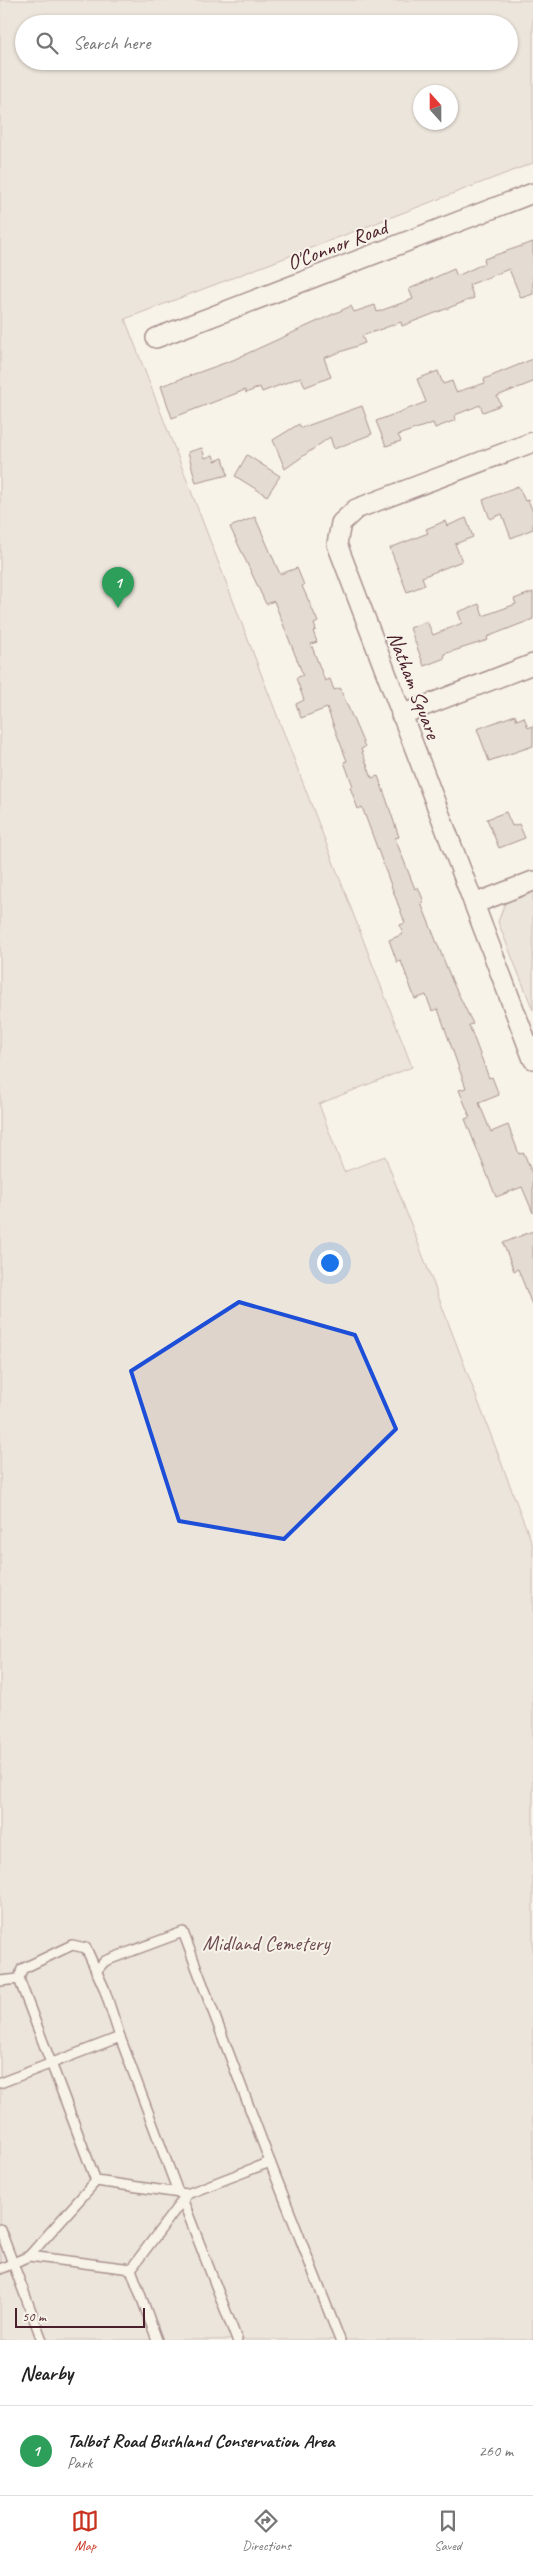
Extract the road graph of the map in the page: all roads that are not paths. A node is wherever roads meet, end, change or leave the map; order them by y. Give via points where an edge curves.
1 (533, 193) edge
2 (156, 338) dead end
3 (533, 442) edge
4 (533, 664) edge
5 (401, 715) junction
6 (533, 881) edge
7 (474, 904) junction
8 (533, 1059) edge
9 (96, 1971) junction
10 (19, 1980) junction
11 (0, 1981) edge
12 (120, 2037) junction
13 (52, 2063) junction
14 (0, 2083) edge
15 (270, 2162) junction
16 (96, 2181) junction
17 (183, 2196) junction
18 (0, 2229) edge
19 (29, 2256) junction
20 (13, 2264) junction
21 (0, 2268) edge
22 (131, 2269) junction
23 (42, 2340) edge
24 (158, 2340) edge
25 (237, 2340) edge
26 (340, 2340) edge

1 - 2 street, O'Connor Road
3 - 5 street, Natham Square via 356,509 341,523 336,544
4 - 5 street
5 - 7 street, Natham Square
6 - 7 street
7 - 8 street, Natham Square
9 - 10 lane via 86,1948 72,1945 22,1969
9 - 12 lane
9 - 15 lane via 105,1961 183,1932
10 - 11 lane
10 - 13 lane
12 - 13 lane
12 - 17 lane
13 - 14 lane
13 - 16 lane
15 - 17 lane
15 - 26 lane
16 - 17 lane
16 - 19 lane
17 - 22 lane
17 - 25 lane
18 - 20 lane
19 - 20 lane
19 - 22 lane
20 - 21 lane
20 - 23 lane
22 - 24 lane

